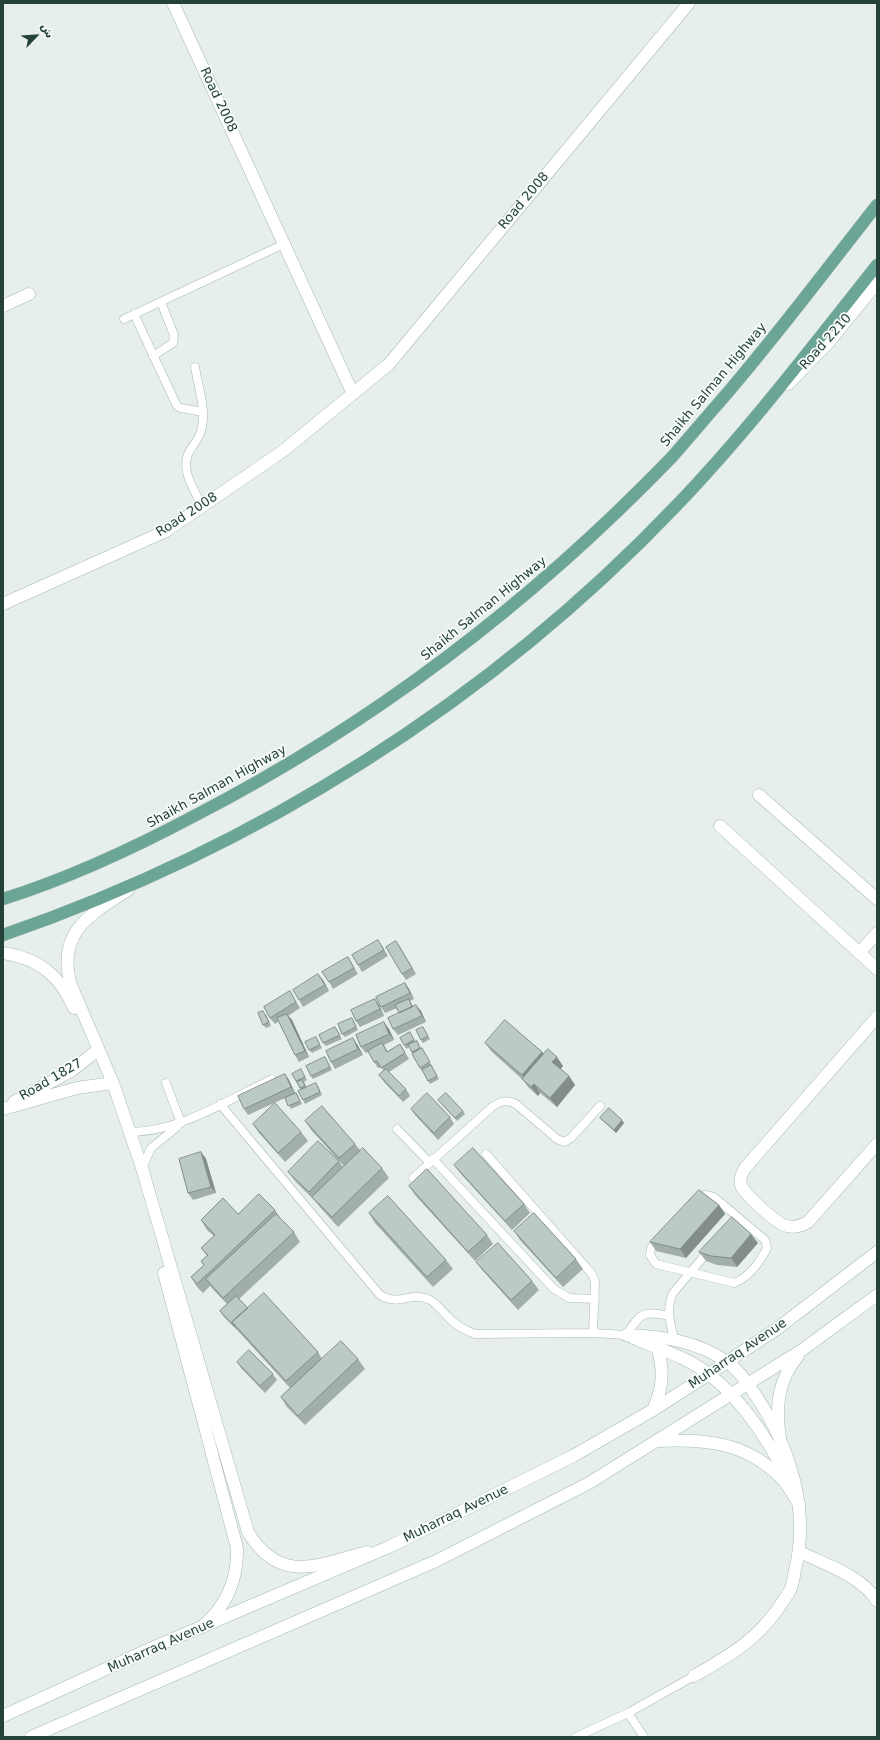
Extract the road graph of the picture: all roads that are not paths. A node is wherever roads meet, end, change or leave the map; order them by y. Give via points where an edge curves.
1 (173, 3) edge
2 (689, 3) edge
3 (877, 205) edge
4 (284, 244) junction
5 (877, 265) edge
6 (877, 283) edge
7 (30, 294) dead end
8 (161, 302) junction
9 (3, 306) edge
10 (134, 314) junction
11 (124, 319) dead end
12 (153, 356) junction
13 (195, 367) dead end
14 (353, 394) junction
15 (772, 398) junction
16 (203, 412) junction
17 (202, 506) junction
18 (3, 604) edge
19 (759, 795) dead end
20 (720, 826) dead end
21 (136, 884) junction
22 (3, 899) edge
23 (877, 899) edge
24 (877, 933) edge
25 (3, 935) edge
26 (3, 953) edge
27 (859, 953) junction
28 (877, 969) edge
29 (877, 1017) edge
30 (96, 1052) junction
31 (272, 1079) edge
32 (110, 1083) junction
33 (166, 1083) dead end
34 (220, 1104) junction
35 (600, 1106) dead end
36 (3, 1109) edge
37 (181, 1123) junction
38 (397, 1129) dead end
39 (130, 1132) junction
40 (877, 1144) edge
41 (486, 1154) dead end
42 (431, 1161) junction
43 (142, 1168) junction
44 (413, 1178) dead end
45 (714, 1245) edge
46 (877, 1252) edge
47 (690, 1272) junction
48 (877, 1295) edge
49 (595, 1299) junction
50 (669, 1316) junction
51 (593, 1333) junction
52 (626, 1336) junction
53 (674, 1339) junction
54 (658, 1349) junction
55 (802, 1350) junction
56 (728, 1362) junction
57 (709, 1374) junction
58 (748, 1384) junction
59 (731, 1394) junction
60 (653, 1410) junction
61 (780, 1438) junction
62 (656, 1441) junction
63 (799, 1504) junction
64 (391, 1546) junction
65 (800, 1552) junction
66 (877, 1601) edge
67 (200, 1628) junction
68 (694, 1676) joint
69 (628, 1713) junction
70 (3, 1716) edge
71 (32, 1737) edge
72 (576, 1737) edge
73 (644, 1737) edge

1 - 4 street, Road 2008
2 - 14 street, Road 2008 via 389,364
3 - 22 main road, Shaikh Salman Highway via 748,369 674,455 597,532 515,604 429,672 340,733 246,790 149,840 40,888
4 - 8 lane
4 - 14 street, Road 2008
5 - 15 main road
6 - 15 street, Road 2210 via 829,342
7 - 9 street
8 - 10 lane
8 - 12 lane via 174,334 174,343
10 - 11 lane
10 - 12 lane
12 - 16 lane via 178,406
13 - 16 lane
14 - 17 street, Road 2008 via 283,451
15 - 21 main road via 704,475 622,560 568,609 453,701 331,782 216,846
16 - 17 lane via 202,428 198,440 188,454 186,467
17 - 18 street, Road 2008 via 166,531
19 - 23 street
20 - 27 street
21 - 25 main road via 62,915
21 - 30 street via 93,912 78,929 66,954 71,986
24 - 27 street
26 - 30 street via 22,956 40,964 56,979 72,1004
27 - 28 street
29 - 40 street via 745,1168 741,1184 746,1194 782,1225 802,1225 808,1222
30 - 32 street
30 - 36 street, Road 1827 via 71,1070
31 - 34 lane
32 - 36 street, Road 1827 via 77,1088
32 - 39 street
32 - 67 street via 137,1170 235,1537 237,1560 232,1584 220,1609
33 - 37 lane
34 - 37 lane
34 - 51 lane via 380,1295 397,1301 418,1297 430,1300 458,1326 475,1334
35 - 42 lane via 571,1138 564,1142 516,1104 503,1101 492,1107
37 - 39 lane via 156,1130
37 - 43 lane via 152,1148
38 - 42 lane
39 - 43 street
41 - 49 lane via 592,1274 595,1282
42 - 44 lane
42 - 49 lane via 554,1289 569,1298
43 - 64 street via 248,1532 266,1555 292,1567 307,1568
45 - 47 lane
46 - 56 street, Muharraq Avenue via 778,1328
47 - 47 lane via 734,1283 743,1279 763,1257 767,1248 765,1240 736,1220 714,1197 700,1196 651,1248 650,1255 656,1264
47 - 50 lane via 673,1293
48 - 55 street
49 - 51 lane
50 - 52 lane via 652,1312 643,1314
50 - 53 lane
51 - 52 lane
52 - 53 street
52 - 54 street
53 - 56 street via 702,1348
54 - 57 street via 685,1359
54 - 60 street via 663,1380
55 - 58 street
55 - 61 street via 790,1365 778,1400
56 - 57 street, Muharraq Avenue
56 - 58 street
57 - 59 street
57 - 60 street, Muharraq Avenue
58 - 59 street
58 - 61 street via 767,1412
59 - 62 street
59 - 63 street via 777,1460
60 - 64 street, Muharraq Avenue via 573,1456
61 - 63 street via 792,1470
62 - 63 street via 714,1442 740,1450 764,1463 774,1472
62 - 71 street via 588,1483 436,1561
63 - 65 street via 802,1528
64 - 67 street, Muharraq Avenue
65 - 66 street via 853,1578 871,1591
65 - 68 street via 791,1588 771,1618 750,1641
67 - 70 street, Muharraq Avenue
68 - 69 lane
69 - 72 lane
69 - 73 lane

